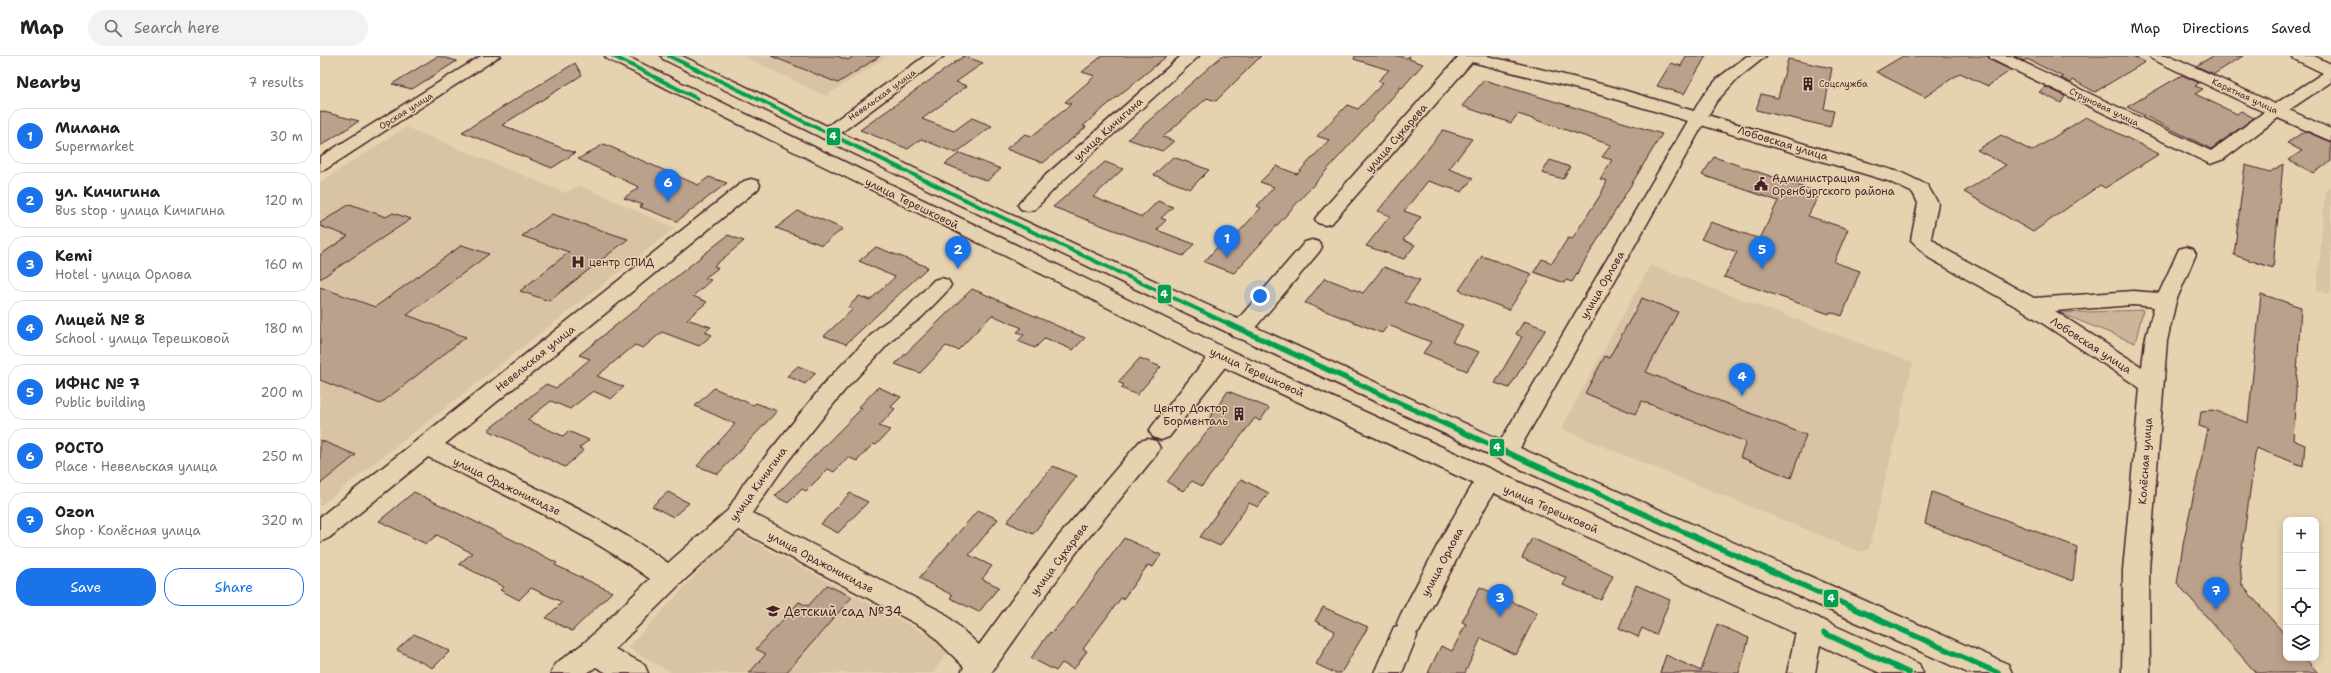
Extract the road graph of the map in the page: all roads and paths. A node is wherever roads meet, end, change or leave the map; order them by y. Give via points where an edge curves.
1 (492, 56) edge
2 (613, 56) edge
3 (669, 56) edge
4 (936, 56) edge
5 (1191, 56) edge
6 (1468, 56) edge
7 (1758, 56) edge
8 (1997, 56) edge
9 (2158, 56) edge
10 (2300, 56) edge
11 (2331, 70) edge
12 (2331, 75) edge
13 (2276, 111) junction
14 (1698, 117) junction
15 (828, 134) junction
16 (2331, 136) edge
17 (320, 165) edge
18 (751, 185) dead end
19 (1028, 205) dead end
20 (1325, 219) dead end
21 (1312, 247) dead end
22 (2186, 254) dead end
23 (941, 285) dead end
24 (2166, 301) junction
25 (2031, 306) junction
26 (1240, 331) junction
27 (1220, 356) junction
28 (2151, 384) junction
29 (426, 445) junction
30 (1506, 452) junction
31 (1488, 481) junction
32 (736, 517) junction
33 (320, 531) edge
34 (669, 578) junction
35 (1810, 627) junction
36 (594, 652) junction
37 (978, 669) edge
38 (565, 673) edge
39 (634, 673) edge
40 (1388, 673) edge
41 (1801, 673) edge
42 (1909, 673) edge
43 (1998, 673) edge
44 (2136, 673) edge

1 - 17 street, Орская улица
2 - 27 street, улица Терешковой via 1065,277
3 - 15 street
4 - 15 street, Невельская улица
5 - 19 street, улица Кичигина via 1053,179
6 - 14 street, Лобовская улица
6 - 20 street, улица Сухарева
7 - 14 street, улица Орлова via 1719,86
8 - 13 street, Струновая улица via 2210,158 2218,155
9 - 13 street, Каретная улица
10 - 11 street
12 - 13 street
13 - 16 street, Каретная улица
14 - 25 street, Лобовская улица via 1896,176 1920,189 1928,203 1926,217 1920,229 1922,240 1936,253
14 - 30 street, улица Орлова
15 - 26 street
18 - 29 street, Невельская улица
21 - 26 street
22 - 24 street, Колёсная улица
23 - 32 street, улица Кичигина via 915,312 877,342 836,384 780,454
24 - 25 street, Лобовская улица via 2133,298
24 - 28 street, Колёсная улица via 2156,341
25 - 28 street, Лобовская улица
26 - 30 street
27 - 31 street, улица Терешковой
27 - 37 street, улица Сухарева via 1067,545
28 - 44 street, Колёсная улица via 2136,570
29 - 33 street, Невельская улица
29 - 34 street, улица Орджоникидзе via 596,530 626,547
30 - 43 street
31 - 35 street, улица Терешковой
31 - 40 street, улица Орлова via 1407,629
32 - 34 street, улица Кичигина
32 - 37 street, улица Орджоникидзе via 935,621
34 - 36 street, улица Кичигина
35 - 41 street
35 - 42 street, улица Терешковой
36 - 38 street, улица Кичигина
36 - 39 street

